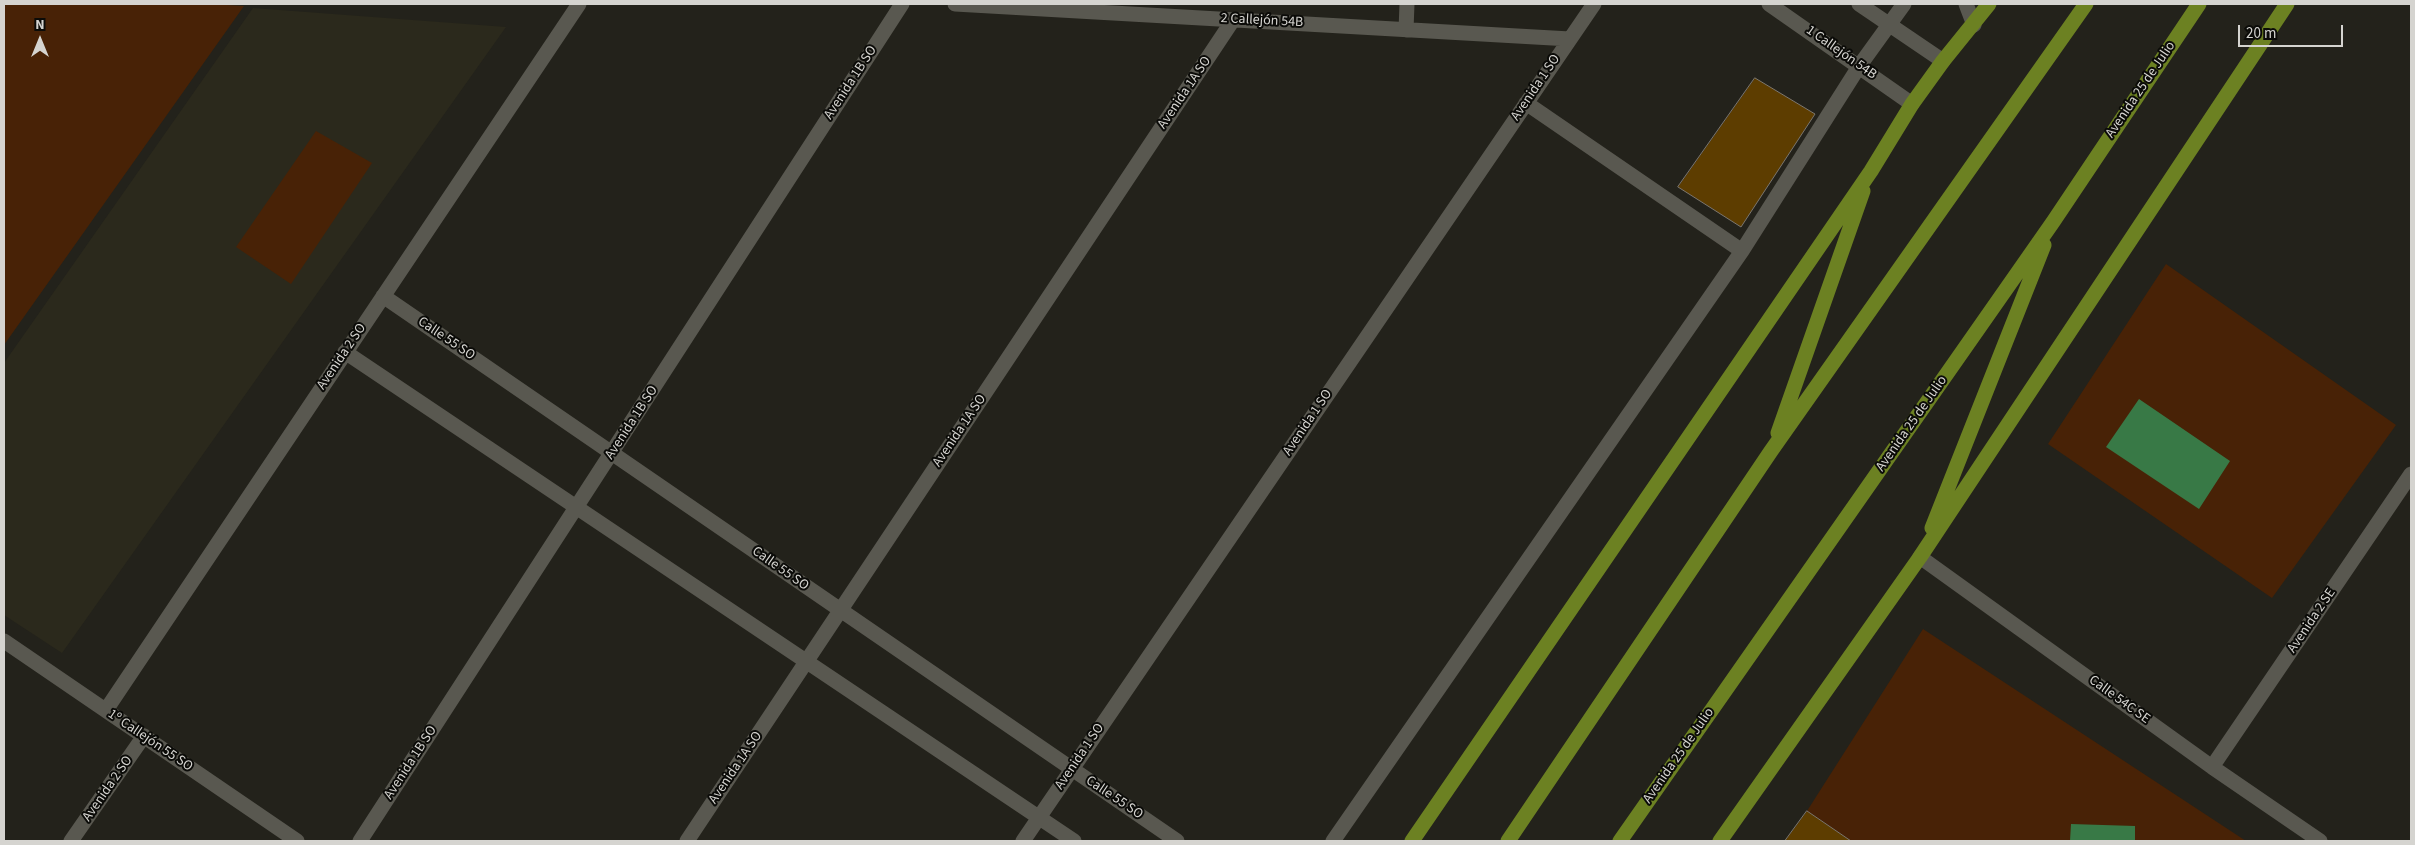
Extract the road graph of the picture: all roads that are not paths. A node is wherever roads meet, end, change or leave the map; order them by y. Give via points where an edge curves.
1 (579, 4) edge
2 (902, 4) edge
3 (955, 4) edge
4 (1407, 4) edge
5 (1594, 4) edge
6 (1769, 4) edge
7 (1859, 4) edge
8 (1904, 4) edge
9 (1966, 4) edge
10 (1989, 4) edge
11 (2086, 4) edge
12 (2199, 4) edge
13 (2287, 4) edge
14 (1151, 10) edge
15 (1234, 20) junction
16 (1888, 24) junction
17 (1974, 25) junction
18 (1406, 30) junction
19 (1570, 39) junction
20 (1943, 61) junction
21 (1860, 66) junction
22 (1526, 103) junction
23 (1912, 104) junction
24 (1871, 170) junction
25 (2053, 222) junction
26 (1742, 251) junction
27 (383, 296) junction
28 (345, 352) junction
29 (1771, 451) junction
30 (612, 453) junction
31 (2411, 474) edge
32 (577, 507) junction
33 (1920, 557) junction
34 (841, 610) junction
35 (4, 641) edge
36 (806, 662) junction
37 (106, 710) junction
38 (144, 736) junction
39 (2212, 767) junction
40 (1072, 769) junction
41 (1039, 818) junction
42 (71, 841) edge
43 (297, 841) edge
44 (360, 841) edge
45 (687, 841) edge
46 (1023, 841) edge
47 (1074, 841) edge
48 (1177, 841) edge
49 (1333, 841) edge
50 (1412, 841) edge
51 (1508, 841) edge
52 (1620, 841) edge
53 (1720, 841) edge
54 (2320, 841) edge

1 - 27 street, Avenida 2 SO
2 - 30 street, Avenida 1B SO
3 - 14 street, 2 Callejón 54B
4 - 18 street
5 - 19 street, Avenida 1 SO
6 - 21 street, 1 Callejón 54B
7 - 16 street
8 - 16 street
9 - 17 street
10 - 17 main road
11 - 29 main road
12 - 25 main road, Avenida 25 de Julio
13 - 33 main road
14 - 15 street, 2 Callejón 54B
15 - 18 street, 2 Callejón 54B
15 - 34 street, Avenida 1A SO
16 - 20 street
16 - 21 street
17 - 20 main road
18 - 19 street, 2 Callejón 54B
19 - 22 street, Avenida 1 SO
20 - 23 main road
21 - 23 street, 1 Callejón 54B
21 - 26 street
22 - 26 street
22 - 40 street, Avenida 1 SO
23 - 24 main road
24 - 29 main road
24 - 50 main road
25 - 33 main road
25 - 52 main road, Avenida 25 de Julio
26 - 49 street
27 - 28 street, Avenida 2 SO
27 - 30 street, Calle 55 SO
28 - 32 street
28 - 37 street, Avenida 2 SO
29 - 51 main road
30 - 32 street, Avenida 1B SO
30 - 34 street, Calle 55 SO
31 - 39 street, Avenida 2 SE
32 - 36 street
32 - 44 street, Avenida 1B SO
33 - 39 street, Calle 54C SE
33 - 53 main road
34 - 36 street, Avenida 1A SO
34 - 40 street, Calle 55 SO
35 - 37 street, 1º Callejón 55 SO
36 - 41 street
36 - 45 street, Avenida 1A SO
37 - 38 street, 1º Callejón 55 SO
38 - 42 street, Avenida 2 SO
38 - 43 street, 1º Callejón 55 SO
39 - 54 street, Calle 54C SE
40 - 41 street, Avenida 1 SO
40 - 48 street, Calle 55 SO
41 - 46 street, Avenida 1 SO
41 - 47 street

